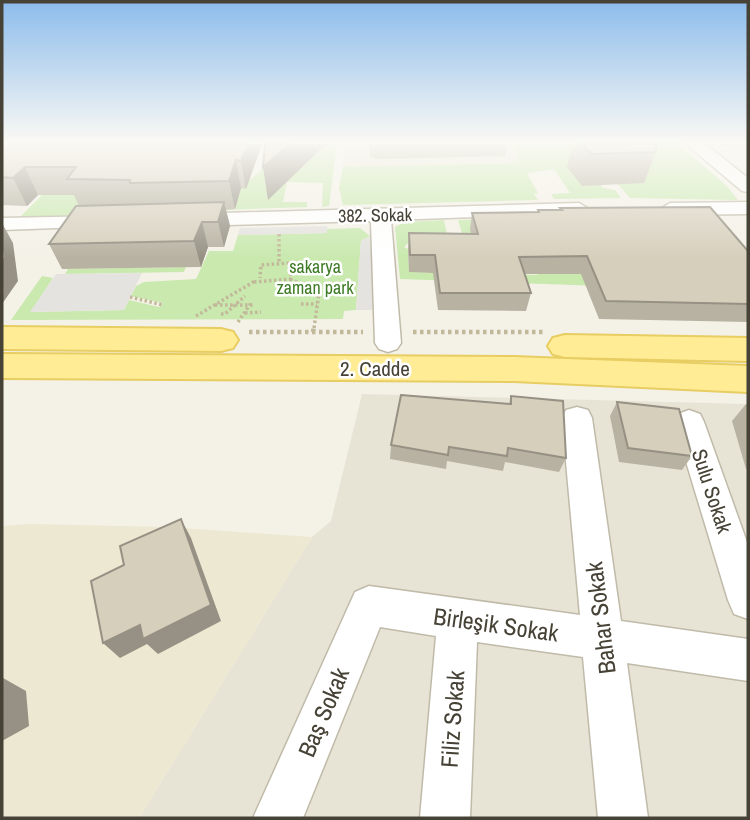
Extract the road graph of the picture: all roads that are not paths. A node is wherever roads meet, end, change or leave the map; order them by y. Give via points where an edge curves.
1 (748, 208) edge
2 (595, 209) edge
3 (651, 209) edge
4 (381, 216) junction
5 (174, 220) edge
6 (121, 221) edge
7 (2, 224) edge
8 (2, 338) edge
9 (388, 343) junction
10 (748, 350) edge
11 (2, 366) edge
12 (748, 379) edge
13 (576, 418) dead end
14 (689, 422) dead end
15 (748, 600) edge
16 (369, 606) joint
17 (458, 619) junction
18 (602, 639) junction
19 (748, 660) edge
20 (278, 818) edge
21 (446, 818) edge
22 (623, 818) edge

1 - 3 street
2 - 4 street, 382. Sokak
4 - 5 street, 382. Sokak
4 - 9 street
6 - 7 street
8 - 9 main road, 2. Cadde
9 - 10 main road, 2. Cadde
11 - 12 main road, 2. Cadde via 513,369
13 - 18 street, Bahar Sokak
14 - 15 street, Sulu Sokak
16 - 17 street, Birleşik Sokak
16 - 20 street, Baş Sokak
17 - 18 street, Birleşik Sokak
17 - 21 street, Filiz Sokak
18 - 19 street, Birleşik Sokak
18 - 22 street, Bahar Sokak

